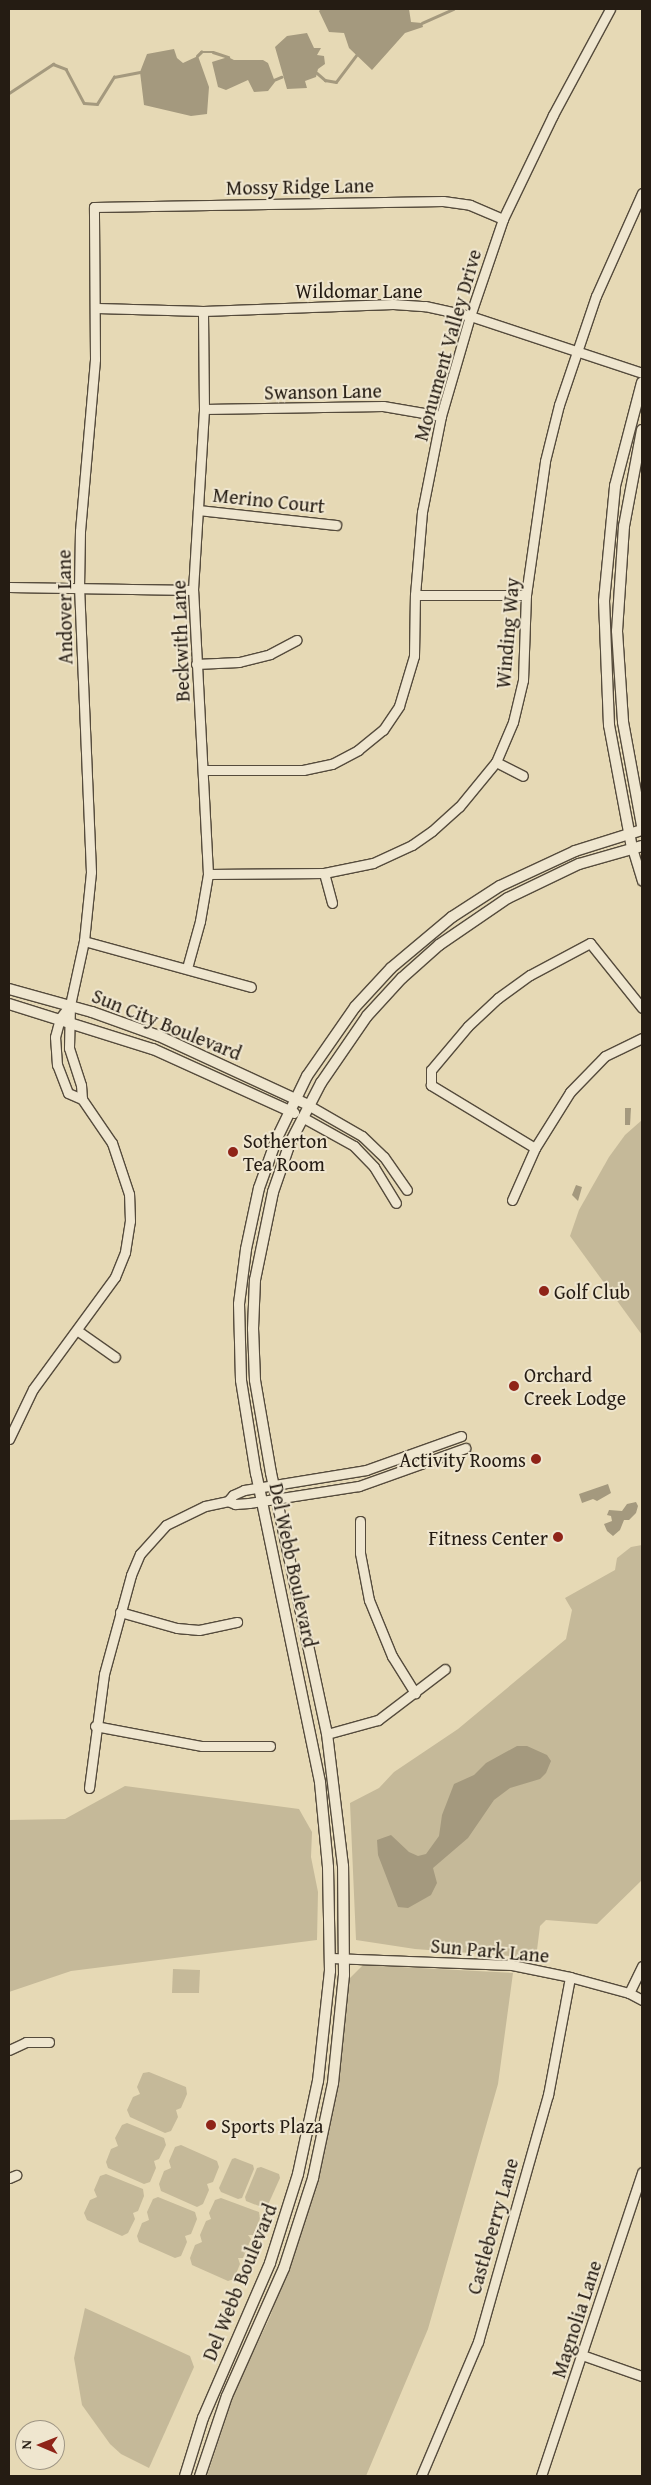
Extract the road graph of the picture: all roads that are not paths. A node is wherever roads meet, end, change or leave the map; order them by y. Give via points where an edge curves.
1 (610, 9) edge
2 (642, 193) edge
3 (94, 207) joint
4 (503, 218) junction
5 (97, 308) junction
6 (203, 311) junction
7 (470, 316) junction
8 (575, 351) junction
9 (642, 373) edge
10 (642, 382) edge
11 (204, 409) junction
12 (441, 416) junction
13 (642, 430) edge
14 (198, 510) junction
15 (336, 525) dead end
16 (9, 587) edge
17 (79, 588) junction
18 (193, 590) junction
19 (415, 595) junction
20 (526, 595) junction
21 (296, 640) dead end
22 (196, 664) junction
23 (496, 762) junction
24 (204, 770) junction
25 (524, 776) dead end
26 (642, 826) edge
27 (642, 830) edge
28 (628, 833) junction
29 (637, 847) edge
30 (324, 873) junction
31 (208, 874) junction
32 (642, 881) edge
33 (332, 903) dead end
34 (84, 941) junction
35 (187, 968) junction
36 (251, 987) dead end
37 (9, 989) edge
38 (9, 1004) edge
39 (70, 1005) junction
40 (642, 1008) edge
41 (60, 1018) junction
42 (71, 1022) junction
43 (642, 1038) edge
44 (82, 1099) junction
45 (295, 1099) junction
46 (308, 1105) junction
47 (289, 1111) junction
48 (302, 1117) junction
49 (535, 1148) junction
50 (407, 1190) dead end
51 (512, 1200) dead end
52 (396, 1203) dead end
53 (78, 1331) junction
54 (115, 1357) dead end
55 (461, 1436) dead end
56 (9, 1439) edge
57 (465, 1448) dead end
58 (274, 1484) junction
59 (259, 1487) junction
60 (277, 1498) junction
61 (228, 1501) junction
62 (262, 1501) junction
63 (360, 1521) dead end
64 (120, 1612) junction
65 (237, 1622) dead end
66 (445, 1669) dead end
67 (415, 1693) junction
68 (95, 1726) junction
69 (327, 1734) junction
70 (270, 1746) dead end
71 (89, 1788) dead end
72 (331, 1958) junction
73 (345, 1958) junction
74 (642, 1966) edge
75 (570, 1977) junction
76 (629, 1993) junction
77 (642, 2000) edge
78 (49, 2042) dead end
79 (9, 2050) edge
80 (642, 2172) edge
81 (582, 2356) junction
82 (642, 2376) edge
83 (185, 2476) edge
84 (200, 2476) edge
85 (421, 2476) edge
86 (542, 2476) edge

1 - 4 street, Monument Valley Drive
2 - 8 street, Winding Way
3 - 4 street, Mossy Ridge Lane via 443,201 470,205
3 - 5 street, Andover Lane
4 - 7 street, Monument Valley Drive
5 - 6 street, Wildomar Lane
5 - 17 street, Andover Lane
6 - 7 street, Wildomar Lane via 393,304 425,306
6 - 11 street, Beckwith Lane
7 - 8 street, Wildomar Lane
7 - 12 street, Monument Valley Drive
8 - 9 street, Wildomar Lane
8 - 20 street, Winding Way via 545,461
10 - 28 street via 615,486 605,592 609,724
11 - 12 street, Swanson Lane via 383,406
11 - 14 street, Beckwith Lane
12 - 19 street, Monument Valley Drive via 422,512
13 - 26 street via 624,526 618,638 623,722
14 - 15 street, Merino Court
14 - 18 street, Beckwith Lane
16 - 17 street
17 - 18 street
17 - 34 street, Andover Lane via 90,872
18 - 22 street, Beckwith Lane
19 - 20 street
19 - 24 street, Monument Valley Drive via 414,656 409,684 400,706 383,730 358,750 332,764 303,770
20 - 23 street, Winding Way via 523,680 513,722
21 - 22 street via 270,654 239,662
22 - 24 street, Beckwith Lane
23 - 25 street
23 - 30 street, Winding Way via 459,807 412,845 373,863
24 - 31 street, Beckwith Lane
27 - 28 street, Del Webb Boulevard
28 - 29 street
28 - 45 street, Del Webb Boulevard via 575,850 523,873 428,934 355,1007
29 - 32 street
29 - 46 street, Del Webb Boulevard via 579,864 531,885 484,912 439,944 367,1016 344,1046
30 - 31 street, Winding Way
30 - 33 street
31 - 35 street, Beckwith Lane
34 - 35 street
34 - 39 street, Andover Lane
35 - 36 street
37 - 39 street, Sun City Boulevard
38 - 41 street, Sun City Boulevard
39 - 41 street
39 - 42 street
39 - 45 street, Sun City Boulevard via 159,1036
40 - 49 street via 590,944 530,975 498,998 468,1026 430,1070 431,1085
41 - 42 street, Sun City Boulevard
41 - 44 street via 54,1044 57,1065 68,1093
42 - 44 street via 70,1055 81,1085
42 - 47 street, Sun City Boulevard via 153,1049
43 - 49 street via 605,1056 570,1092
44 - 53 street via 112,1143 123,1169 129,1194 130,1221 125,1252 115,1277
45 - 46 street, Sun City Boulevard
45 - 47 street, Del Webb Boulevard
46 - 48 street, Del Webb Boulevard
46 - 50 street via 362,1136 384,1157
47 - 48 street, Sun City Boulevard
47 - 59 street, Del Webb Boulevard via 259,1188 239,1304 241,1380
48 - 52 street via 354,1146 374,1167
48 - 58 street, Del Webb Boulevard via 273,1192 256,1280 253,1329 255,1380
49 - 51 street
53 - 54 street
53 - 56 street via 33,1389
55 - 58 street via 366,1470
57 - 60 street via 359,1486
58 - 59 street
58 - 60 street, Del Webb Boulevard
59 - 61 street via 233,1495
59 - 62 street, Del Webb Boulevard
60 - 62 street
60 - 69 street, Del Webb Boulevard
61 - 62 street via 235,1504
61 - 64 street via 186,1513 152,1539 131,1575
62 - 72 street, Del Webb Boulevard via 320,1782 328,1867
63 - 67 street via 360,1553 369,1600 392,1656
64 - 65 street via 177,1628 199,1630
64 - 68 street
66 - 67 street
67 - 69 street via 378,1720
68 - 70 street via 202,1746
68 - 71 street
69 - 73 street, Del Webb Boulevard via 343,1866
72 - 73 street, Sun Park Lane
72 - 83 street, Del Webb Boulevard via 324,2040 298,2174 270,2263 203,2418
73 - 75 street, Sun Park Lane via 491,1963 541,1969
73 - 84 street, Del Webb Boulevard via 334,2075 313,2178 284,2268 227,2396
74 - 76 street
75 - 76 street, Sun Park Lane
75 - 85 street, Castleberry Lane via 548,2095 478,2342
76 - 77 street, Sun Park Lane
78 - 79 street via 26,2042
80 - 81 street, Magnolia Lane
81 - 82 street
81 - 86 street, Magnolia Lane

